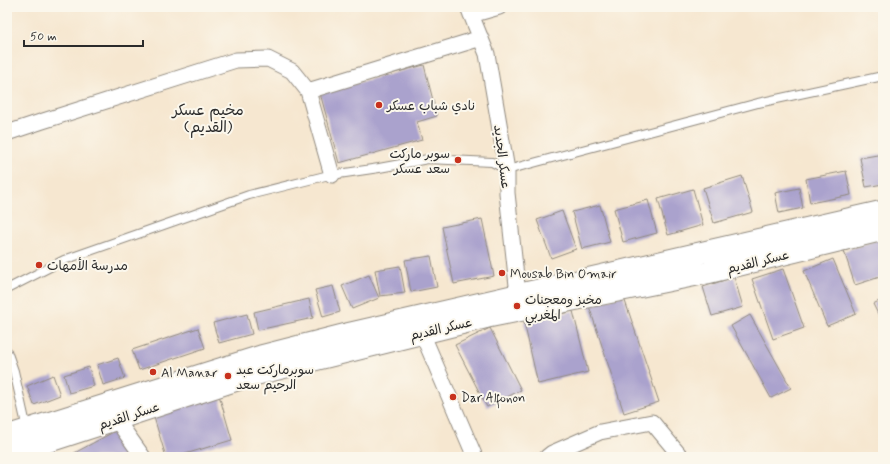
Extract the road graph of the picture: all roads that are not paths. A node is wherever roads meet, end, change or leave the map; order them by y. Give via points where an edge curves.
1 (499, 7) edge
2 (469, 11) edge
3 (481, 38) junction
4 (883, 76) edge
5 (308, 91) junction
6 (7, 133) edge
7 (507, 170) junction
8 (332, 175) junction
9 (883, 211) edge
10 (883, 230) edge
11 (7, 289) edge
12 (519, 303) junction
13 (422, 333) junction
14 (7, 351) edge
15 (116, 419) junction
16 (27, 429) junction
17 (7, 436) edge
18 (7, 455) edge
19 (143, 457) edge
20 (476, 457) edge
21 (547, 457) edge
22 (682, 457) edge

1 - 2 street
2 - 3 street, عسكر الجديد
3 - 5 street
3 - 7 street, عسكر الجديد via 487,54
4 - 7 lane via 758,103
5 - 6 street via 292,72 268,59 236,60
5 - 8 street
7 - 8 lane via 492,162 428,159
7 - 12 street, عسكر الجديد via 507,193
8 - 11 lane via 249,195 64,260
9 - 12 street, عسكر القديم
10 - 12 street, عسكر القديم via 707,273
12 - 13 street, عسكر القديم
12 - 16 street, عسكر القديم via 351,333 261,356
13 - 15 street, عسكر القديم via 246,377
13 - 20 street
14 - 16 lane
15 - 18 street, عسكر القديم
15 - 19 street
16 - 17 street, عسكر القديم
21 - 22 street via 600,432 652,422

